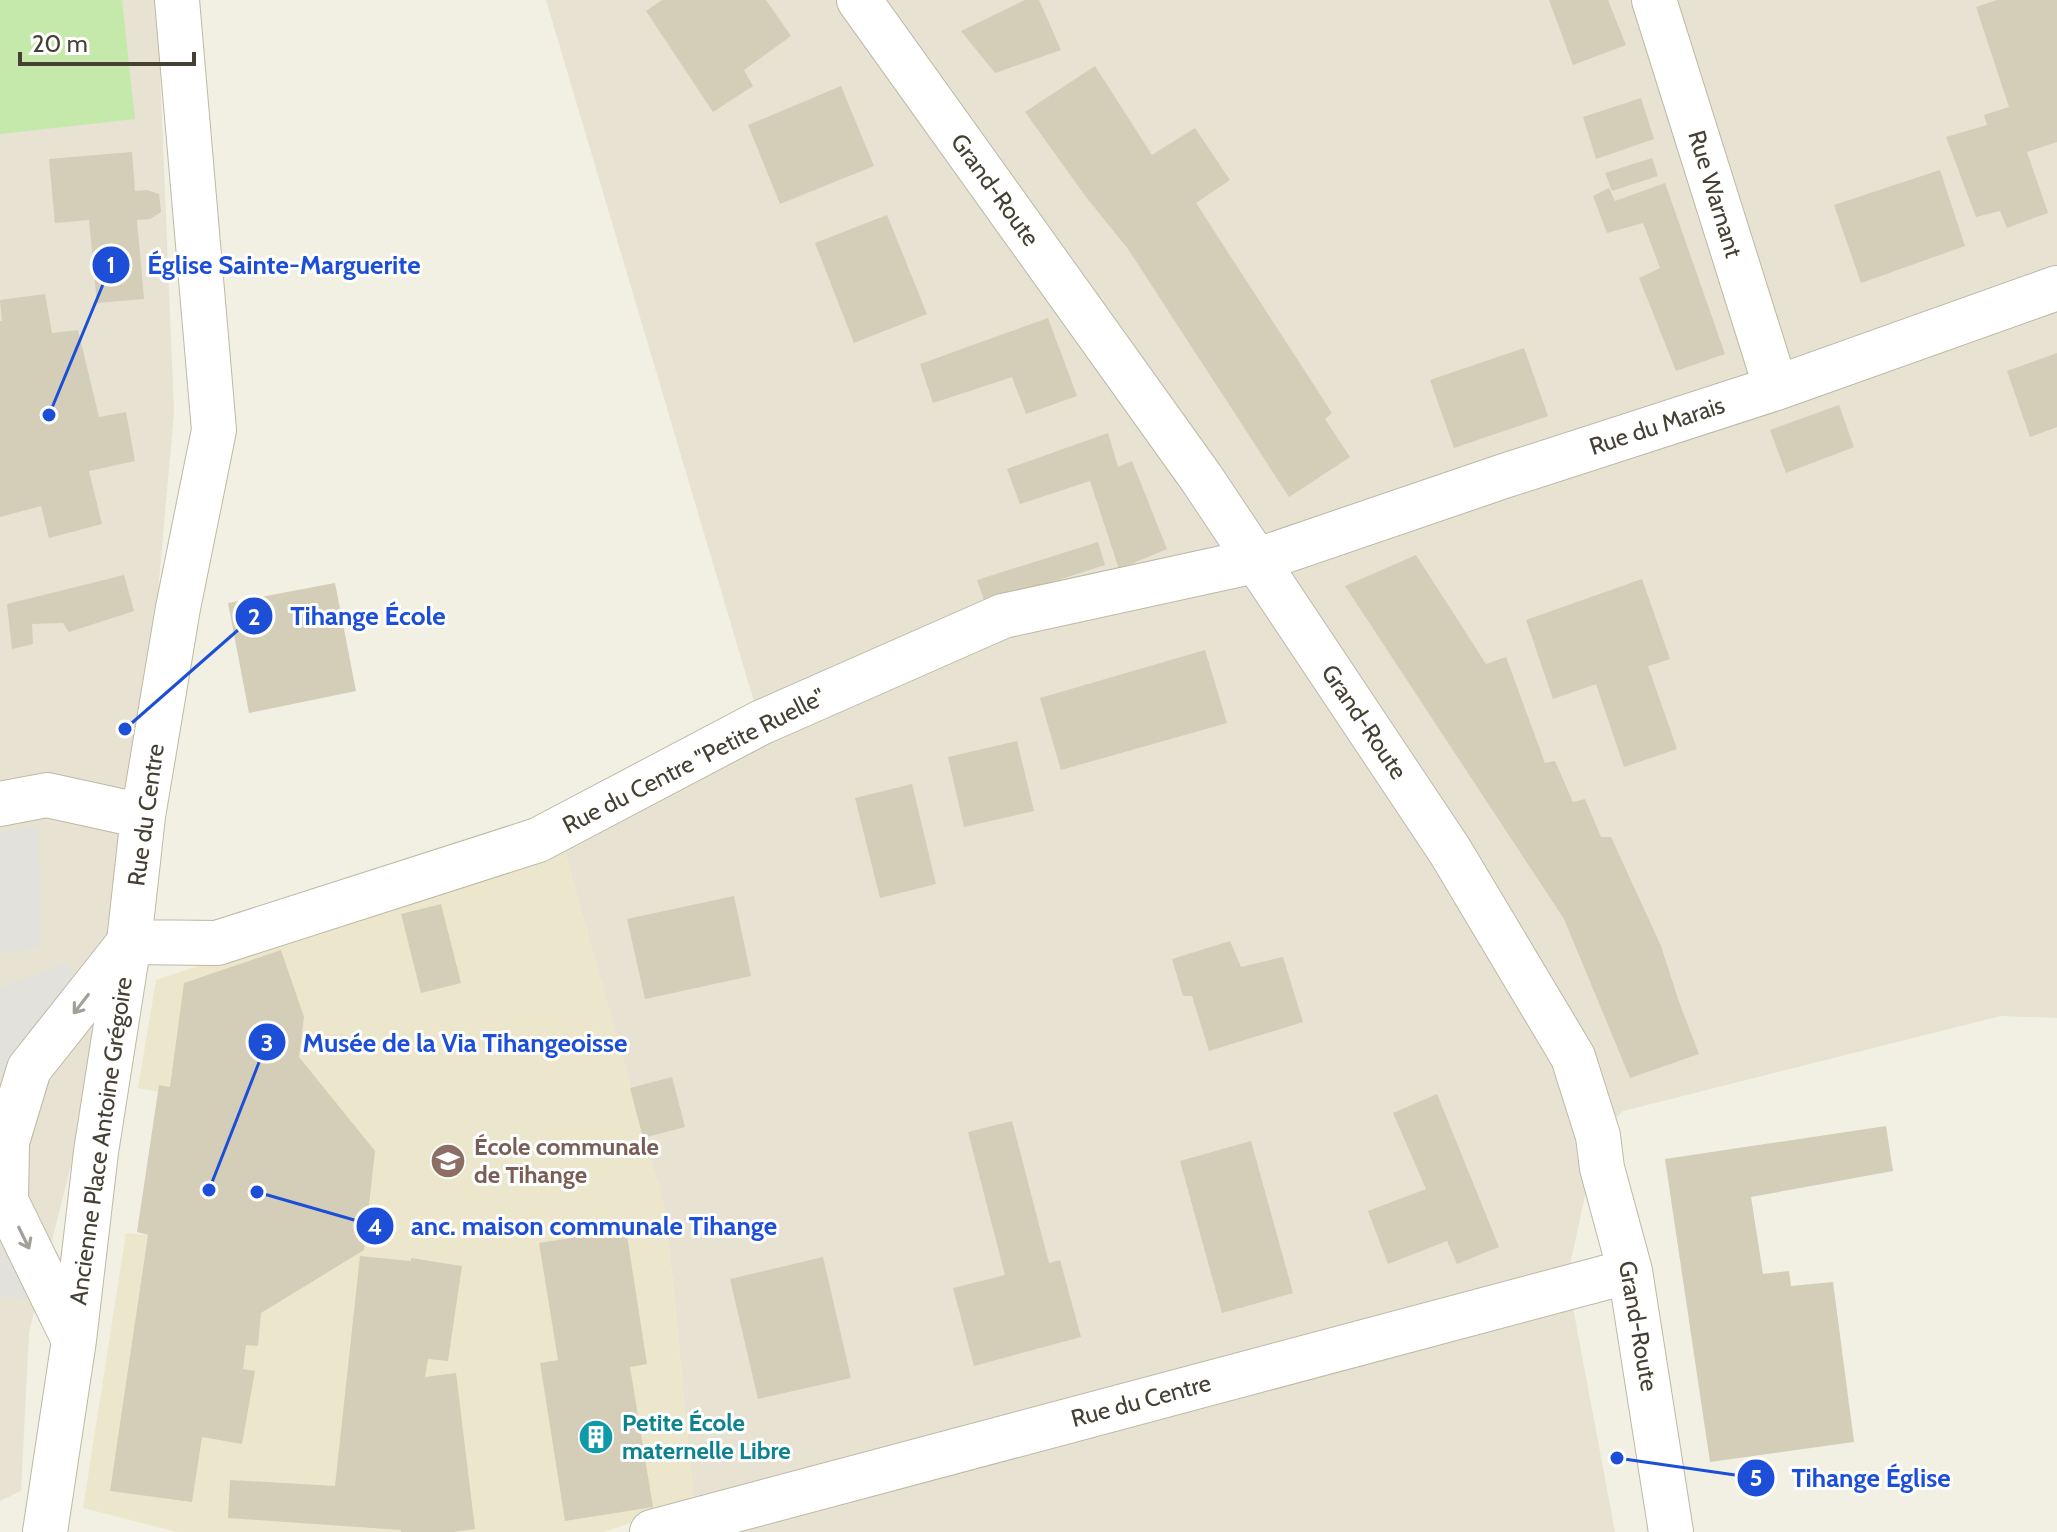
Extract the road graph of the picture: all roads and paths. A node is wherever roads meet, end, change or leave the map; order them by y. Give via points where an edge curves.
1 (177, 0) edge
2 (859, 0) edge
3 (1654, 0) edge
4 (2057, 288) edge
5 (1776, 388) junction
6 (1255, 561) junction
7 (0, 804) edge
8 (143, 816) junction
9 (129, 942) junction
10 (1630, 1271) junction
11 (74, 1340) junction
12 (45, 1532) edge
13 (652, 1532) edge
14 (1671, 1532) edge

1 - 8 street, Rue du Centre via 214,430
2 - 6 street, Grand-Route
3 - 5 street, Rue Warnant
4 - 5 street, Rue du Marais
5 - 6 street, Rue du Marais
6 - 9 street, Rue du Centre "Petite Ruelle" via 1003,616 760,723 538,840 217,943
6 - 10 street, Grand-Route via 1450,851 1573,1057
7 - 8 street via 47,795
8 - 9 street, Rue du Centre
9 - 11 street, Ancienne Place Antoine Grégoire
9 -> 11 street via 29,1069 7,1142 6,1201
10 - 13 street, Rue du Centre
10 - 14 street, Grand-Route
11 - 12 street

